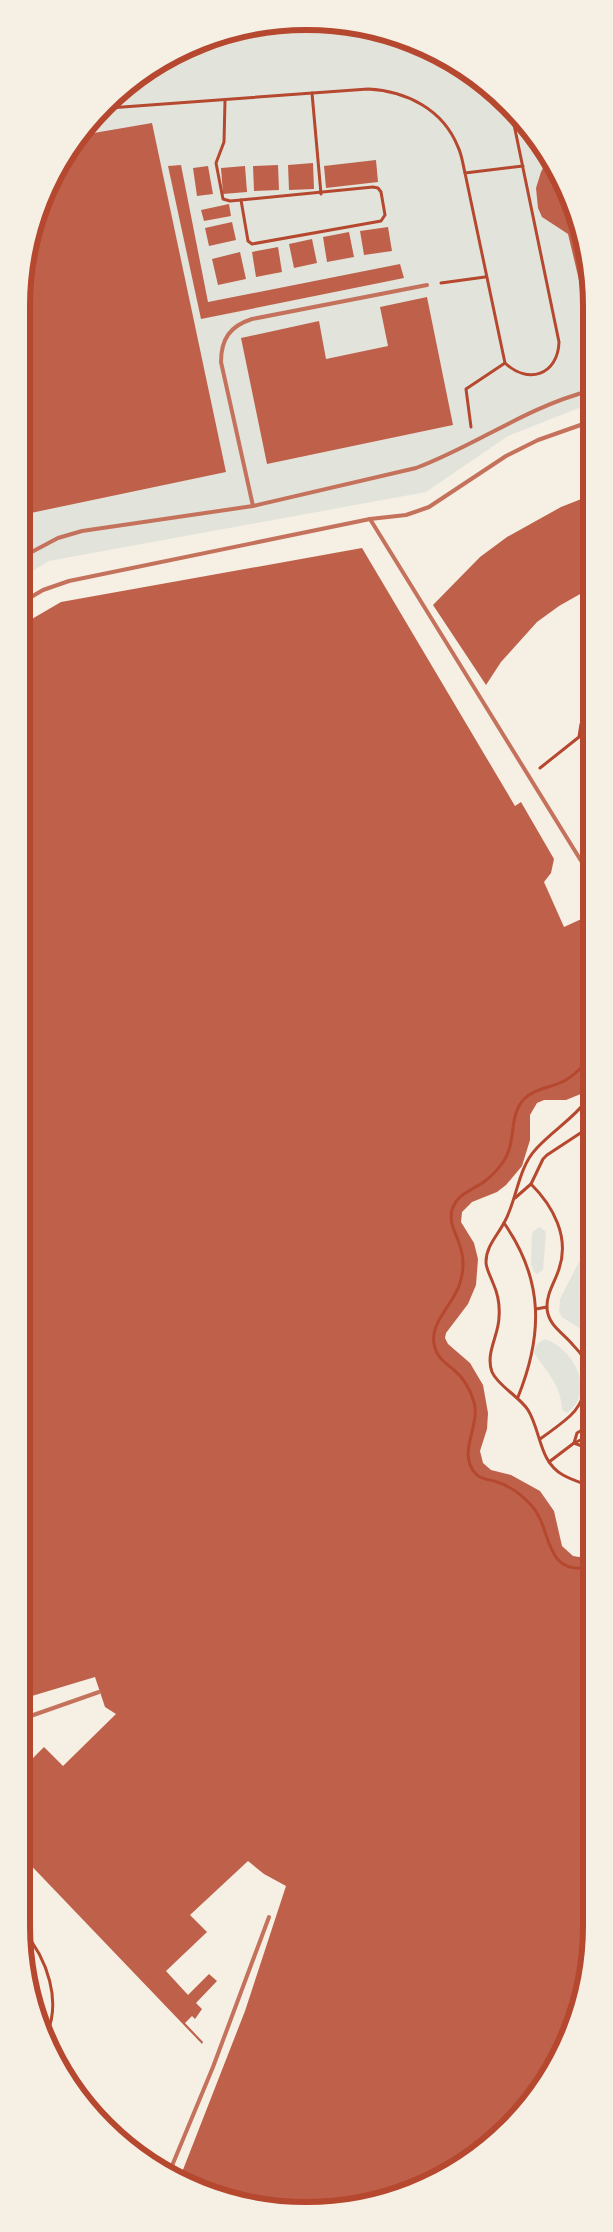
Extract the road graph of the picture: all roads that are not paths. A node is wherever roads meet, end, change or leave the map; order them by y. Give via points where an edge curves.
1 (427, 285) road end
2 (583, 393) edge
3 (583, 424) edge
4 (253, 506) junction
5 (370, 519) junction
6 (30, 553) edge
7 (30, 598) edge
8 (583, 864) edge
9 (99, 1692) dead end
10 (30, 1716) edge
11 (269, 1917) dead end
12 (172, 2167) edge

1 - 4 lane via 252,319 231,330 224,339 221,362
2 - 4 lane via 538,408 438,460 416,468
3 - 5 lane via 538,440 506,456 429,507 406,515
4 - 6 lane via 82,531 58,538
5 - 7 lane via 69,581
5 - 8 lane
9 - 10 lane
11 - 12 lane

